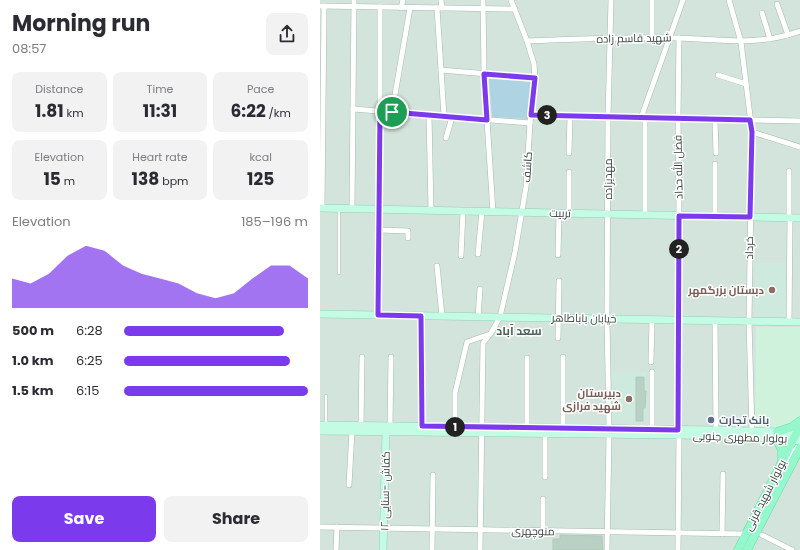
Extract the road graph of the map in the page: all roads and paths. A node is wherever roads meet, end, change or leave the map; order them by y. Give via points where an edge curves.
1 (354, 0) edge
2 (403, 0) edge
3 (441, 0) edge
4 (483, 0) edge
5 (512, 0) edge
6 (610, 0) edge
7 (652, 0) edge
8 (684, 0) edge
9 (728, 0) edge
10 (777, 4) dead end
11 (322, 6) edge
12 (354, 7) junction
13 (380, 7) junction
14 (402, 8) junction
15 (410, 8) junction
16 (440, 8) junction
17 (483, 9) junction
18 (515, 9) junction
19 (762, 13) dead end
20 (800, 31) edge
21 (788, 35) junction
22 (610, 38) junction
23 (670, 38) junction
24 (679, 38) junction
25 (652, 39) junction
26 (770, 39) junction
27 (527, 41) junction
28 (741, 42) junction
29 (441, 70) junction
30 (484, 74) junction
31 (718, 75) dead end
32 (535, 78) junction
33 (746, 84) junction
34 (353, 109) junction
35 (322, 110) edge
36 (380, 111) junction
37 (392, 112) junction
38 (429, 115) junction
39 (531, 115) junction
40 (444, 116) junction
41 (570, 116) junction
42 (452, 117) junction
43 (608, 117) junction
44 (643, 118) junction
45 (678, 118) junction
46 (716, 119) junction
47 (487, 120) junction
48 (750, 120) junction
49 (800, 121) edge
50 (530, 123) junction
51 (752, 132) junction
52 (446, 138) dead end
53 (800, 147) edge
54 (569, 153) dead end
55 (716, 153) dead end
56 (715, 164) dead end
57 (790, 171) dead end
58 (570, 172) dead end
59 (321, 208) edge
60 (339, 208) junction
61 (352, 208) junction
62 (379, 209) junction
63 (431, 210) junction
64 (463, 211) junction
65 (482, 211) junction
66 (493, 212) junction
67 (522, 212) junction
68 (559, 213) junction
69 (569, 213) junction
70 (608, 214) junction
71 (645, 215) junction
72 (679, 216) junction
73 (715, 216) junction
74 (750, 217) junction
75 (789, 218) junction
76 (800, 218) edge
77 (379, 230) junction
78 (408, 238) dead end
79 (478, 254) dead end
80 (558, 255) dead end
81 (461, 256) dead end
82 (437, 266) dead end
83 (339, 273) dead end
84 (559, 281) dead end
85 (480, 289) dead end
86 (320, 314) edge
87 (378, 315) junction
88 (421, 316) junction
89 (442, 316) junction
90 (478, 317) junction
91 (500, 317) junction
92 (558, 318) junction
93 (607, 319) junction
94 (652, 320) junction
95 (678, 320) junction
96 (715, 321) junction
97 (749, 321) junction
98 (789, 322) junction
99 (800, 322) edge
100 (491, 333) junction
101 (558, 338) dead end
102 (362, 357) dead end
103 (391, 357) dead end
104 (563, 357) dead end
105 (527, 358) dead end
106 (652, 362) dead end
107 (652, 372) dead end
108 (326, 396) dead end
109 (800, 421) edge
110 (323, 425) edge
111 (361, 426) junction
112 (422, 426) junction
113 (800, 426) edge
114 (455, 427) junction
115 (527, 428) junction
116 (563, 428) junction
117 (388, 429) junction
118 (652, 429) junction
119 (482, 430) junction
120 (716, 430) junction
121 (320, 431) edge
122 (352, 431) junction
123 (752, 431) junction
124 (609, 432) junction
125 (678, 432) junction
126 (545, 434) junction
127 (776, 435) junction
128 (798, 439) edge
129 (800, 448) edge
130 (797, 457) edge
131 (782, 461) junction
132 (723, 474) dead end
133 (433, 475) dead end
134 (545, 477) dead end
135 (349, 485) dead end
136 (544, 499) dead end
137 (320, 527) edge
138 (337, 528) junction
139 (384, 528) junction
140 (432, 529) junction
141 (480, 530) junction
142 (543, 531) junction
143 (607, 532) junction
144 (678, 533) junction
145 (722, 534) junction
146 (745, 534) junction
147 (762, 535) dead end
148 (336, 550) edge
149 (383, 550) edge
150 (432, 550) edge
151 (480, 550) edge
152 (607, 550) edge
153 (678, 550) edge
154 (738, 550) edge
155 (743, 550) edge
156 (747, 550) edge
157 (792, 550) edge

1 - 12 street
2 - 14 street
3 - 16 street
4 - 17 street
5 - 18 street, کاشف
6 - 22 street, مهدیزاده
7 - 25 street
8 - 23 street
9 - 28 street, خرداد
10 - 21 street
11 - 12 street
11 - 35 street
12 - 13 street
12 - 34 street
13 - 14 street
13 - 36 street
14 - 15 street
15 - 16 street
15 - 37 street
16 - 17 street
16 - 29 street
17 - 18 street
17 - 30 street
18 - 27 street, کاشف
19 - 26 street
20 - 21 street, شهید قاسم زاده
21 - 26 street, شهید قاسم زاده
22 - 25 street, شهید قاسم زاده
22 - 27 street, شهید قاسم زاده
22 - 43 street, مهدیزاده
23 - 24 street, شهید قاسم زاده
23 - 25 street, شهید قاسم زاده
23 - 44 street
24 - 28 street, شهید قاسم زاده
24 - 45 street, فضل الله حداد
26 - 28 street, شهید قاسم زاده
27 - 32 street, کاشف
28 - 33 street, خرداد
29 - 30 street
29 - 40 street
30 - 32 street
30 - 47 street
31 - 33 street
32 - 39 street, کاشف
33 - 48 street, خرداد
34 - 36 street
34 - 61 street
35 - 59 street
36 - 37 street
36 - 62 street
37 - 38 street
38 - 40 street
38 - 63 street
39 - 41 street
39 - 50 street, کاشف
40 - 42 street
41 - 43 street
41 - 54 street
42 - 47 street
42 - 52 street
43 - 44 street
43 - 70 street, مهدیزاده
44 - 45 street
44 - 71 street
45 - 46 street
45 - 72 street, فضل الله حداد
46 - 48 street
46 - 55 street
47 - 50 street
47 - 66 street
48 - 49 street
48 - 51 street, خرداد
50 - 67 street, کاشف
51 - 53 street
51 - 74 street, خرداد
56 - 73 street
57 - 75 street
58 - 69 street
59 - 60 street, تربیت
60 - 61 street, تربیت
60 - 83 lane
61 - 62 street, تربیت
62 - 63 street, تربیت
62 - 77 street
63 - 64 street, تربیت
64 - 65 street, تربیت
64 - 81 street
65 - 66 street, تربیت
65 - 79 street
66 - 67 street, تربیت
67 - 68 street, تربیت
67 - 91 street, کاشف
68 - 69 street, تربیت
68 - 80 street
69 - 70 street, تربیت
70 - 71 street, تربیت
70 - 93 street, مهدیزاده
71 - 72 street, تربیت
72 - 73 street, تربیت
72 - 95 street, فضل الله حداد
73 - 74 street, تربیت
74 - 75 street, تربیت
74 - 97 street, خرداد
75 - 76 street, تربیت
75 - 98 street
77 - 78 street via 407,230
77 - 87 street
82 - 89 street
84 - 92 street
85 - 90 street
86 - 87 street, خیابان باباطاهر
87 - 88 street, خیابان باباطاهر
88 - 89 street, خیابان باباطاهر
88 - 112 street
89 - 90 street, خیابان باباطاهر
90 - 91 street, خیابان باباطاهر
91 - 92 street, خیابان باباطاهر
91 - 100 street, کاشف
92 - 93 street, خیابان باباطاهر
92 - 101 street
93 - 94 street, خیابان باباطاهر
93 - 124 street, مهدیزاده
94 - 95 street, خیابان باباطاهر
94 - 106 street
95 - 96 street, خیابان باباطاهر
95 - 125 street, فضل الله حداد
96 - 97 street, خیابان باباطاهر
96 - 120 street
97 - 98 street, خیابان باباطاهر
97 - 123 street, خرداد
98 - 99 street, خیابان باباطاهر
100 - 114 street via 467,342 455,394
100 - 119 street, کاشف via 483,343
102 - 111 street
103 - 117 street
104 - 116 street
105 - 115 street
107 - 118 street
108 - 110 lane
109 - 127 main road
110 - 111 street, بولوار مطهری جنوبی
111 - 117 street, بولوار مطهری جنوبی
112 - 114 street, بولوار مطهری جنوبی
112 - 117 street, بولوار مطهری جنوبی
113 - 128 main road, بولوار شهید قرنی
114 - 119 street, بولوار مطهری جنوبی
115 - 116 street, بولوار مطهری جنوبی
115 - 119 street, بولوار مطهری جنوبی
116 - 124 street, بولوار مطهری جنوبی
117 - 119 street, بولوار مطهری جنوبی
117 - 122 street, بولوار مطهری جنوبی
117 - 139 street, کفاش -سنایی ۱۲
118 - 124 street, بولوار مطهری جنوبی
118 - 125 street, بولوار مطهری جنوبی
119 - 126 street, بولوار مطهری جنوبی
119 - 141 street, کاشف
120 - 123 street, بولوار مطهری جنوبی
120 - 125 street, بولوار مطهری جنوبی
121 - 122 street, بولوار مطهری جنوبی
122 - 135 street
123 - 127 street, بولوار مطهری جنوبی
124 - 125 street, بولوار مطهری جنوبی
124 - 126 street, بولوار مطهری جنوبی
124 - 143 street, مهدیزاده
125 - 127 street, بولوار مطهری جنوبی
125 - 144 street, فضل الله حداد
126 - 134 street
127 - 128 street, بولوار مطهری جنوبی
127 - 131 main road via 782,450
128 - 131 main road, بولوار شهید قرنی
128 - 155 lane
129 - 130 main road, بولوار شهید قرنی
130 - 156 main road, بولوار شهید قرنی
131 - 146 main road, بولوار شهید قرنی
132 - 145 street
133 - 140 street
136 - 142 street
137 - 138 street, منوچهری
138 - 139 street, منوچهری
138 - 148 street
139 - 140 street, منوچهری
139 - 149 street, کفاش -سنایی ۱۲
140 - 141 street, منوچهری
140 - 150 street
141 - 142 street, منوچهری
141 - 151 street, کاشف
142 - 143 street, منوچهری
143 - 144 street, منوچهری
143 - 152 street, مهدیزاده
144 - 145 street, منوچهری
144 - 153 street, فضل الله حداد
145 - 146 street, منوچهری
146 - 154 main road, بولوار شهید قرنی
147 - 157 street

